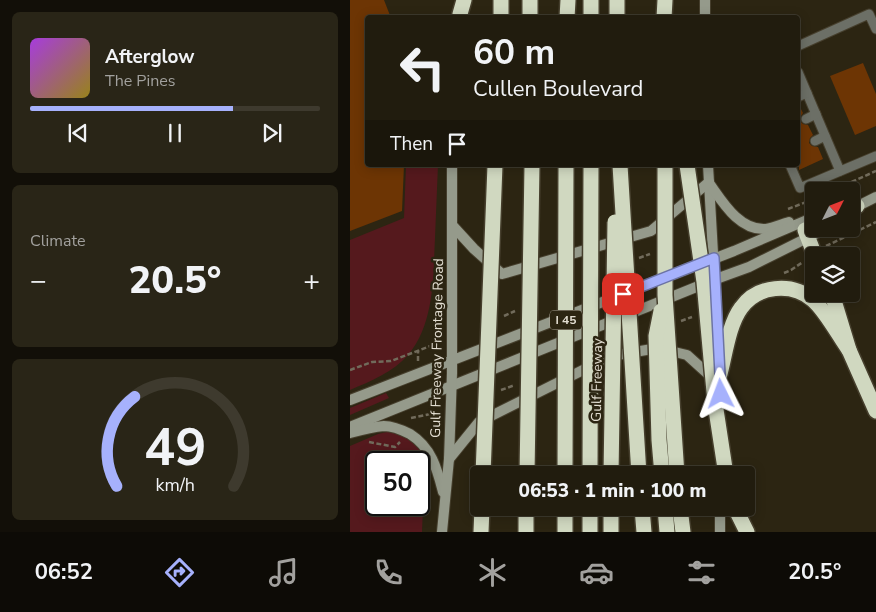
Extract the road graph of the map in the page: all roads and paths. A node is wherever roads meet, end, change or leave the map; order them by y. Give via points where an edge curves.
1 (501, 0) edge
2 (530, 0) edge
3 (568, 0) edge
4 (592, 0) edge
5 (617, 0) edge
6 (664, 0) edge
7 (705, 0) edge
8 (873, 12) edge
9 (501, 15) edge
10 (530, 15) edge
11 (567, 15) edge
12 (592, 15) edge
13 (617, 15) edge
14 (664, 15) edge
15 (706, 15) edge
16 (876, 29) edge
17 (800, 45) edge
18 (800, 77) edge
19 (807, 93) junction
20 (800, 96) edge
21 (816, 114) junction
22 (806, 119) dead end
23 (825, 136) junction
24 (815, 141) dead end
25 (876, 156) edge
26 (452, 167) edge
27 (494, 167) edge
28 (532, 167) edge
29 (566, 167) edge
30 (591, 167) edge
31 (616, 167) edge
32 (620, 167) edge
33 (665, 167) edge
34 (687, 167) edge
35 (708, 167) edge
36 (791, 167) edge
37 (840, 171) junction
38 (876, 172) edge
39 (709, 182) junction
40 (852, 182) edge
41 (876, 197) edge
42 (860, 205) edge
43 (805, 218) edge
44 (805, 220) edge
45 (876, 222) edge
46 (452, 225) junction
47 (805, 235) edge
48 (825, 247) edge
49 (714, 258) junction
50 (716, 279) junction
51 (665, 295) junction
52 (834, 302) edge
53 (849, 350) junction
54 (452, 360) junction
55 (418, 361) dead end
56 (350, 370) edge
57 (720, 374) junction
58 (452, 386) junction
59 (721, 394) junction
60 (350, 400) edge
61 (876, 411) edge
62 (426, 415) dead end
63 (411, 418) dead end
64 (350, 427) edge
65 (350, 433) edge
66 (360, 443) dead end
67 (399, 445) dead end
68 (448, 459) junction
69 (483, 466) edge
70 (527, 466) edge
71 (565, 466) edge
72 (590, 466) edge
73 (612, 466) edge
74 (638, 466) edge
75 (661, 466) edge
76 (676, 466) edge
77 (721, 466) edge
78 (725, 466) edge
79 (445, 501) junction
80 (482, 516) edge
81 (526, 516) edge
82 (565, 516) edge
83 (590, 516) edge
84 (611, 516) edge
85 (643, 516) edge
86 (666, 516) edge
87 (681, 516) edge
88 (720, 516) edge
89 (739, 516) edge
90 (442, 532) edge
91 (482, 532) edge
92 (526, 532) edge
93 (565, 532) edge
94 (590, 532) edge
95 (611, 532) edge
96 (644, 532) edge
97 (667, 532) edge
98 (683, 532) edge
99 (720, 532) edge
100 (747, 532) edge

1 - 9 highway
2 - 10 highway
3 - 11 highway
4 - 12 highway
5 - 13 highway
6 - 14 highway
7 - 15 main road
8 - 16 lane
8 - 17 lane
18 - 19 lane
19 - 20 lane
19 - 21 lane
21 - 22 lane
21 - 23 lane
23 - 24 lane
23 - 37 lane
25 - 37 lane
26 - 46 main road, Gulf Freeway Frontage Road
27 - 69 highway, bridge
28 - 70 highway, bridge
29 - 71 highway, I 45, bridge
30 - 72 highway, Gulf Freeway, bridge
31 - 73 highway, Gulf Freeway, bridge
32 - 74 highway, bridge
33 - 51 highway, bridge
34 - 78 highway, bridge
35 - 39 main road
36 - 37 lane via 800,188
38 - 40 path
39 - 43 main road via 739,220 753,227 766,228
39 - 46 main road via 651,232 502,274
39 - 49 main road
41 - 42 main road
44 - 49 main road
45 - 48 path
46 - 54 main road, Gulf Freeway Frontage Road
47 - 50 main road via 749,267
49 - 50 main road
49 - 54 main road
50 - 57 main road
50 - 58 main road
51 - 75 highway, bridge via 656,336
51 - 76 highway, bridge
52 - 53 highway
53 - 57 highway via 814,300 792,289 769,289 740,308
53 - 61 highway
54 - 58 main road, Gulf Freeway Frontage Road
54 - 60 main road
55 - 56 path via 418,350 391,361 372,362
57 - 59 main road
58 - 64 main road
58 - 68 main road, Gulf Freeway Frontage Road
59 - 68 main road via 708,374 687,355 658,348 611,356 479,422
59 - 77 main road
62 - 63 path
65 - 79 main road via 384,426 405,431 418,439 435,464
66 - 67 path
68 - 79 main road, Gulf Freeway Frontage Road
79 - 90 main road, Gulf Freeway Frontage Road
80 - 91 highway
81 - 92 highway
82 - 93 highway
83 - 94 highway
84 - 95 highway
85 - 96 highway
86 - 97 highway
87 - 98 highway
88 - 99 main road
89 - 100 highway

